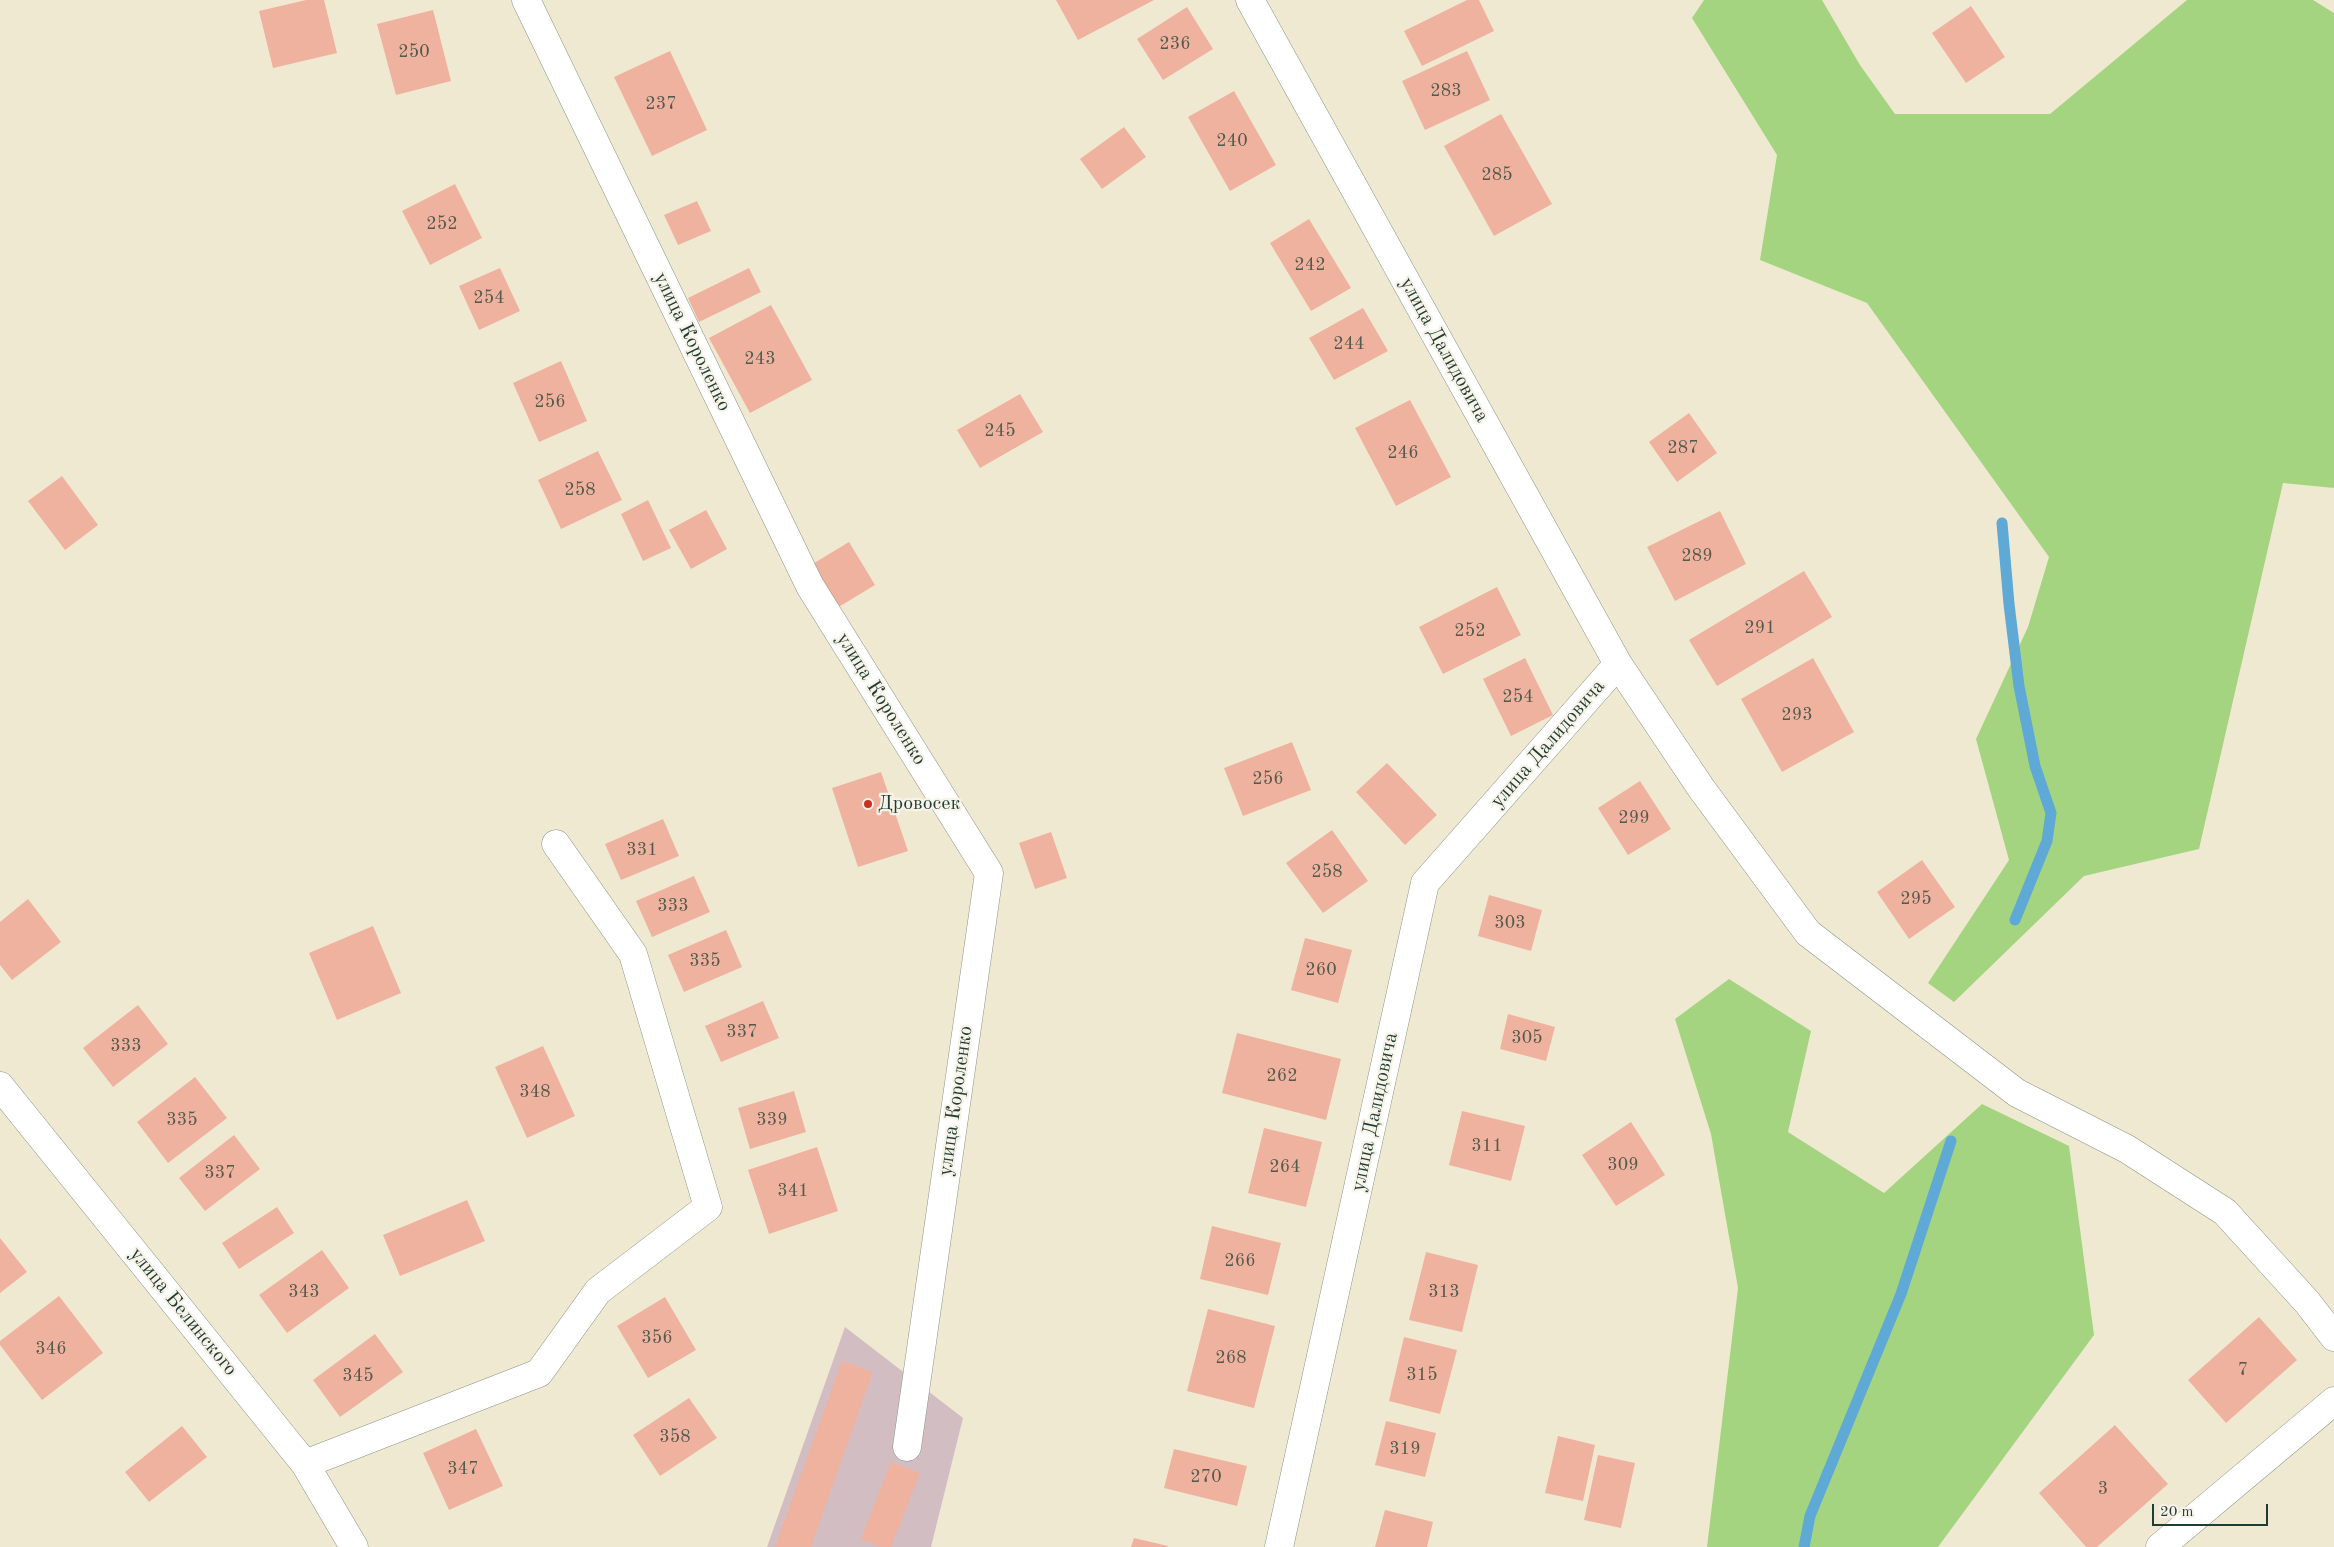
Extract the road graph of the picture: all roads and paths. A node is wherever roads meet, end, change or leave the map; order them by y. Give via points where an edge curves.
1 (526, 0) edge
2 (1250, 0) edge
3 (1618, 664) junction
4 (556, 844) dead end
5 (0, 1086) edge
6 (2334, 1337) edge
7 (2334, 1401) edge
8 (907, 1448) dead end
9 (305, 1464) junction
10 (354, 1547) edge
11 (1279, 1547) edge
12 (2160, 1547) edge

1 - 8 street, улица Короленко via 810,586 989,873
2 - 3 street, улица Далидовича
3 - 6 street via 1701,788 1808,933 2017,1093 2126,1148 2225,1212 2307,1302
3 - 11 street, улица Далидовича via 1425,883
4 - 9 street via 633,954 708,1207 598,1291 539,1374
5 - 9 street, улица Белинского
7 - 12 street
9 - 10 street, улица Белинского

